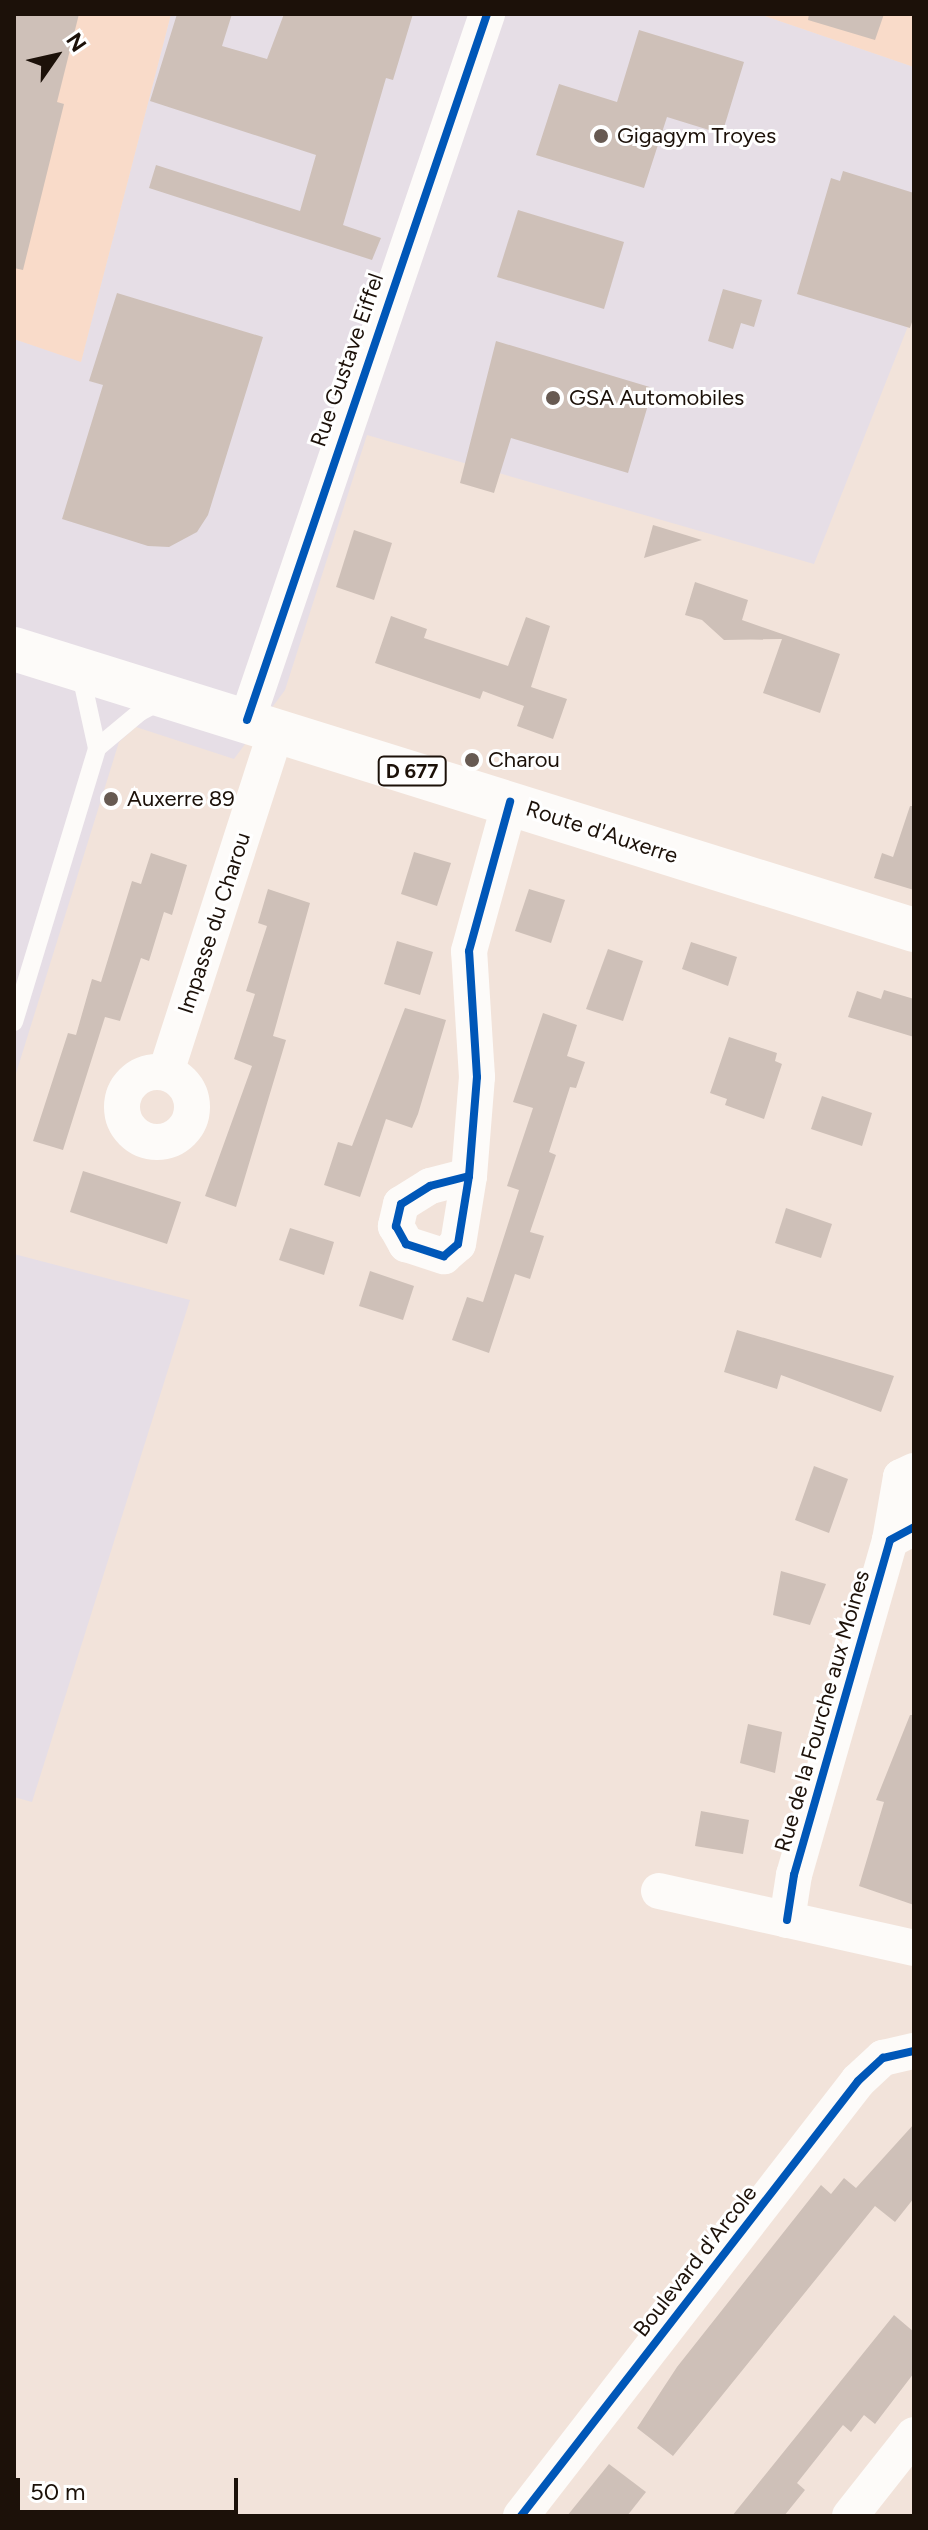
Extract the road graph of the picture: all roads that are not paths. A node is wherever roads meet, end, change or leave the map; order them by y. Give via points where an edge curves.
1 (487, 14) edge
2 (14, 649) edge
3 (78, 668) junction
4 (171, 696) junction
5 (262, 724) junction
6 (97, 748) junction
7 (510, 802) junction
8 (914, 930) edge
9 (14, 1022) edge
10 (166, 1072) dead end
11 (469, 1176) dead end
12 (914, 1471) edge
13 (902, 1534) edge
14 (659, 1891) dead end
15 (787, 1920) junction
16 (914, 1948) edge
17 (914, 2051) edge
18 (914, 2435) edge
19 (521, 2516) edge
20 (850, 2516) edge

1 - 5 street, Rue Gustave Eiffel
2 - 3 main road, Route d'Auxerre / D 677
3 - 4 main road, Route d'Auxerre / D 677
3 - 6 lane via 96,722
4 - 5 main road, Route d'Auxerre / D 677
4 - 6 lane via 140,712
5 - 7 main road, Route d'Auxerre / D 677
5 - 10 street, Impasse du Charou
6 - 9 lane
7 - 8 main road, Route d'Auxerre / D 677
7 - 11 street via 469,951 477,1077
12 - 13 street, Rue de la Fourche aux Moines via 901,1477
13 - 15 street, Rue de la Fourche aux Moines via 794,1875
14 - 15 street
15 - 16 street
17 - 19 street, Boulevard d'Arcole via 883,2058 858,2081
18 - 20 street

